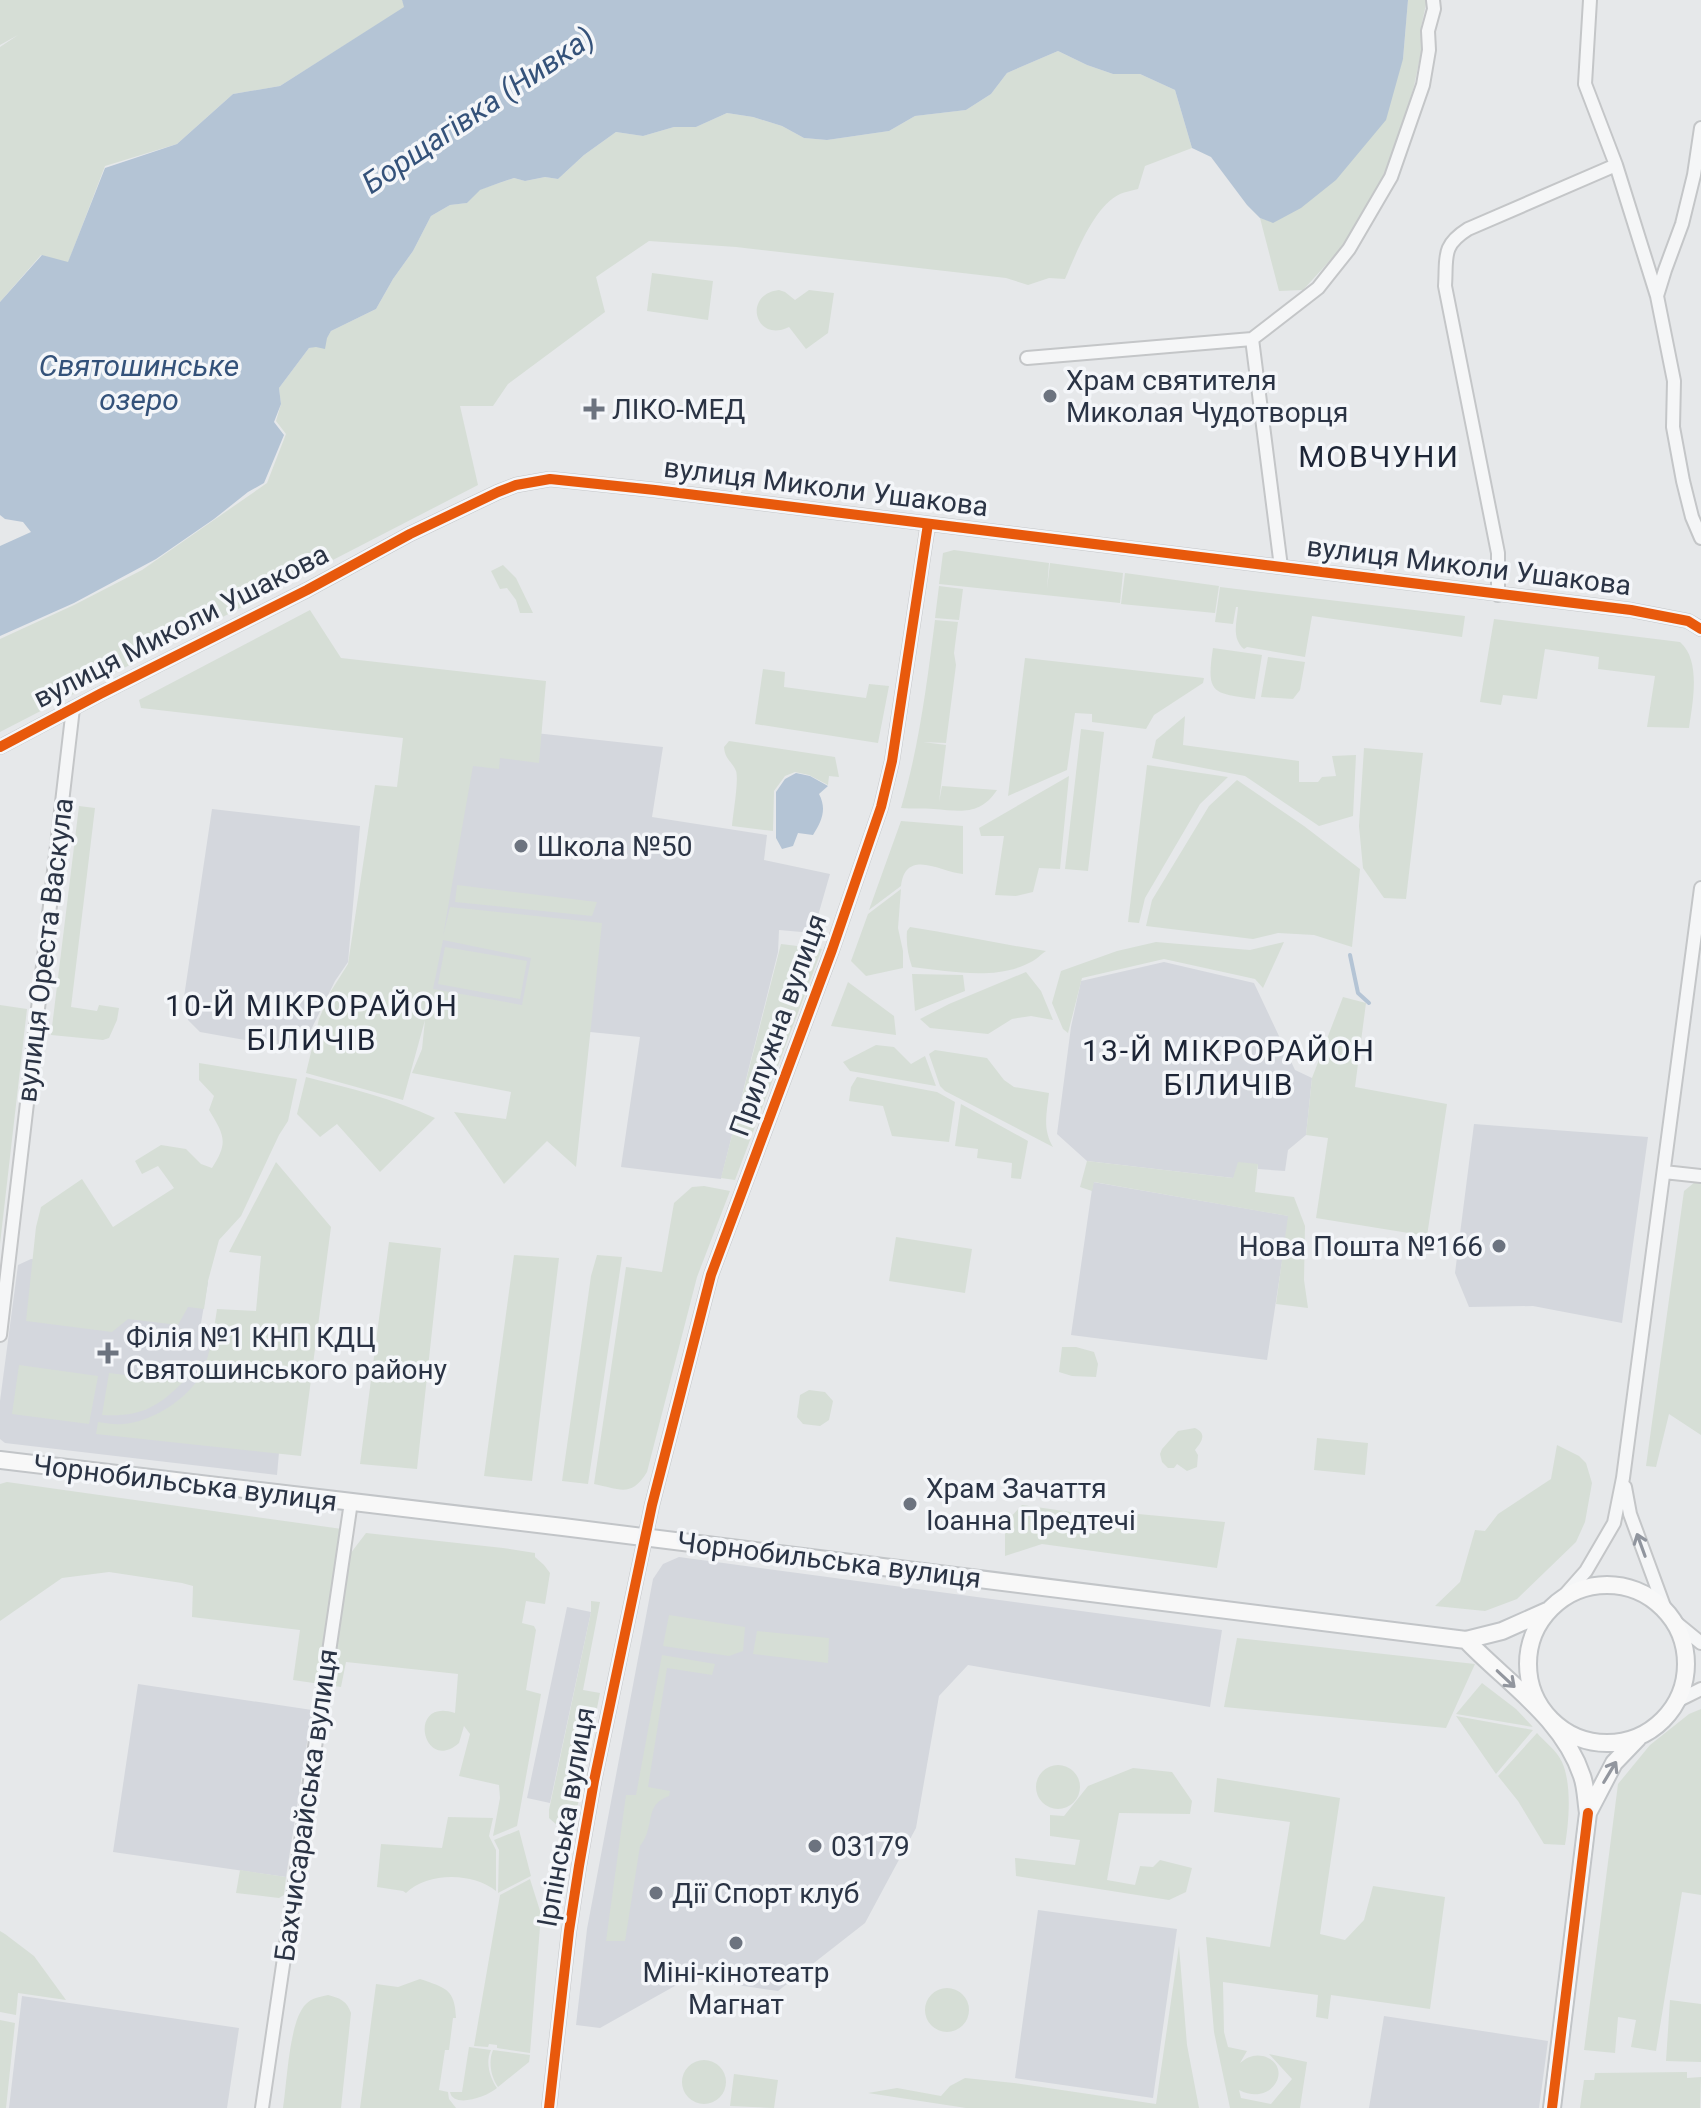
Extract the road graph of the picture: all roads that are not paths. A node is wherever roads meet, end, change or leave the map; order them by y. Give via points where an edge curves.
1 (1433, 0) edge
2 (1590, 0) edge
3 (1701, 128) edge
4 (1616, 165) junction
5 (1657, 296) junction
6 (1252, 339) junction
7 (1027, 358) dead end
8 (928, 524) junction
9 (1701, 538) edge
10 (1281, 567) junction
11 (1498, 595) junction
12 (1701, 629) edge
13 (73, 708) junction
14 (0, 747) edge
15 (1701, 888) edge
16 (1664, 1172) junction
17 (1701, 1176) edge
18 (0, 1335) edge
19 (0, 1460) edge
20 (1623, 1478) junction
21 (351, 1502) junction
22 (647, 1538) junction
23 (1563, 1597) junction
24 (1547, 1611) junction
25 (1670, 1615) junction
26 (1466, 1640) junction
27 (1701, 1643) edge
28 (1701, 1689) edge
29 (1679, 1700) junction
30 (1546, 1716) junction
31 (1639, 1737) junction
32 (1588, 1813) junction
33 (262, 2108) edge
34 (549, 2108) edge
35 (1552, 2108) edge

1 - 6 street via 1423,85 1391,177 1349,249 1318,288
2 - 4 street via 1585,84
3 - 5 street via 1682,224
4 - 5 street
4 - 11 street via 1468,229 1447,250 1445,286 1498,553
5 - 9 street via 1674,381 1673,427
6 - 7 street
6 - 10 street
8 - 10 street, вулиця Миколи Ушакова
8 - 13 street, вулиця Миколи Ушакова via 550,479 516,485
8 - 22 street, Прилужна вулиця via 881,807 711,1275
10 - 11 street, вулиця Миколи Ушакова
11 - 12 street, вулиця Миколи Ушакова via 1631,610 1688,621
13 - 14 street, вулиця Миколи Ушакова
13 - 18 street, вулиця Ореста Васкула
15 - 16 street
16 - 17 street
16 - 20 street
19 - 21 main road, Чорнобильська вулиця
20 - 23 street via 1614,1523 1586,1571
25 -> 20 street via 1630,1514
21 - 22 main road, Чорнобильська вулиця
21 - 33 street, Бахчисарайська вулиця
22 - 26 main road, Чорнобильська вулиця
22 - 34 street, Ірпінська вулиця via 579,1866
23 - 24 main road
23 - 25 main road via 1598,1585 1622,1586 1645,1594
24 - 26 main road, Чорнобильська вулиця
24 - 30 main road via 1528,1652 1534,1697
25 - 27 street
25 - 29 main road via 1685,1646
26 -> 30 main road
28 - 29 street
29 - 31 main road via 1663,1721
30 - 31 main road via 1566,1733 1589,1742 1615,1744
30 - 32 main road via 1582,1776
32 -> 31 main road via 1614,1763
32 - 35 main road

